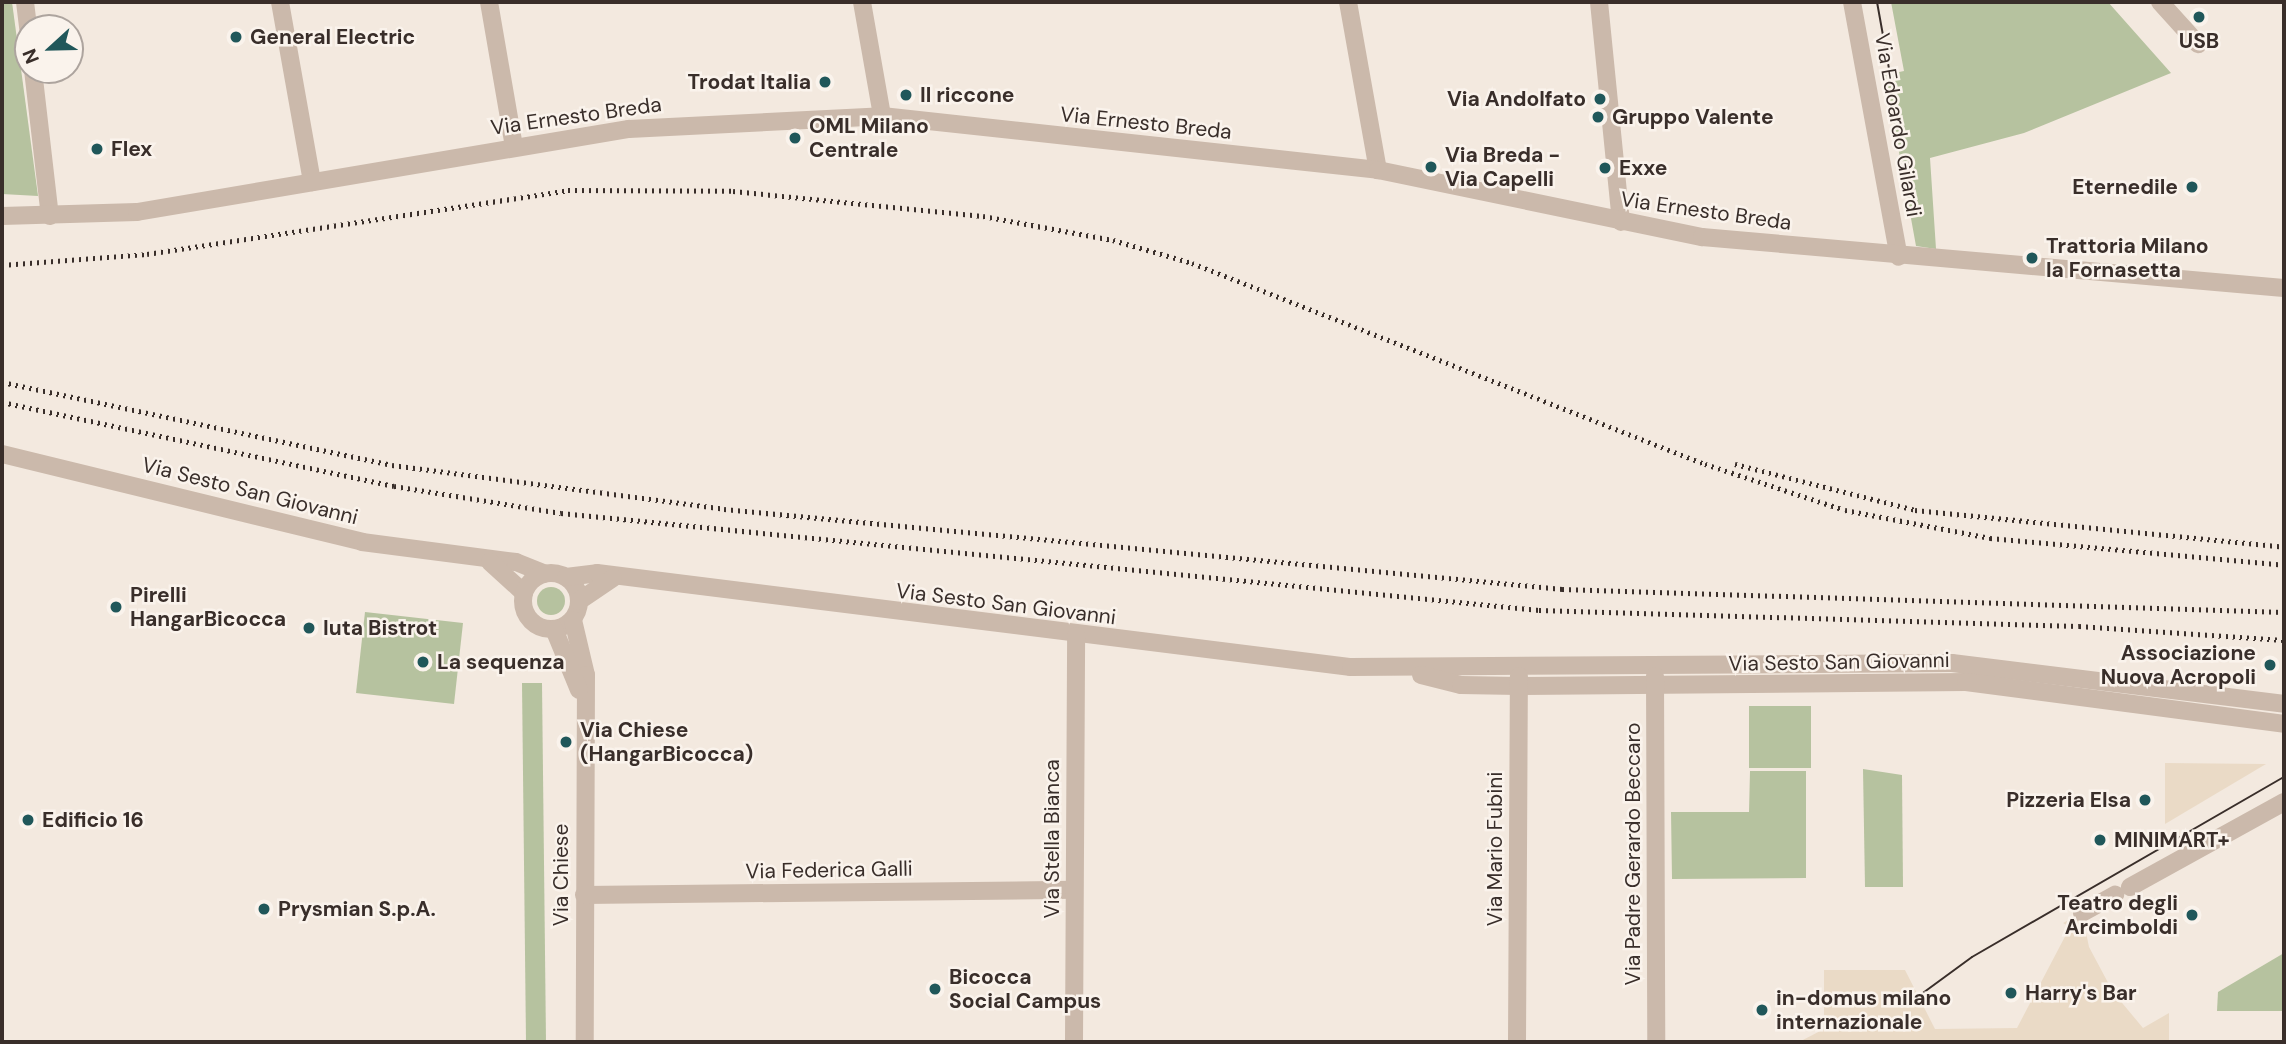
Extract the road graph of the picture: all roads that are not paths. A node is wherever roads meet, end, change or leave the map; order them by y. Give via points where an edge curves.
1 (280, 2) edge
2 (489, 2) edge
3 (862, 2) edge
4 (1348, 2) edge
5 (1599, 2) edge
6 (1852, 2) edge
7 (2160, 2) edge
8 (2198, 44) dead end
9 (35, 84) edge
10 (882, 116) junction
11 (514, 146) junction
12 (1378, 170) junction
13 (312, 181) junction
14 (2, 216) edge
15 (50, 216) junction
16 (1620, 222) junction
17 (1899, 257) junction
18 (2284, 288) edge
19 (2, 454) edge
20 (490, 562) junction
21 (545, 574) junction
22 (566, 577) junction
23 (613, 578) junction
24 (524, 593) junction
25 (579, 601) junction
26 (573, 620) junction
27 (554, 629) junction
28 (1076, 636) junction
29 (1655, 665) junction
30 (1394, 668) junction
31 (1538, 668) junction
32 (1518, 686) junction
33 (1655, 688) junction
34 (2284, 704) edge
35 (583, 708) junction
36 (2284, 724) edge
37 (2284, 802) edge
38 (1074, 890) junction
39 (584, 895) junction
40 (2082, 913) dead end
41 (585, 1042) edge
42 (1074, 1042) edge
43 (1517, 1042) edge
44 (1656, 1042) edge

1 - 13 street
2 - 11 street
3 - 10 street
4 - 12 street
5 - 16 street
6 - 17 street, Via Edoardo Gilardi
7 - 8 street
9 - 15 street
10 - 11 street, Via Ernesto Breda via 737,120
10 - 12 street, Via Ernesto Breda
11 - 13 street, Via Ernesto Breda
12 - 16 street, Via Ernesto Breda
13 - 15 street, Via Ernesto Breda via 137,212
14 - 15 street, Via Ernesto Breda
16 - 17 street, Via Ernesto Breda
17 - 18 street, Via Ernesto Breda
19 - 20 street, Via Sesto San Giovanni via 362,542
20 - 21 street, Via Sesto San Giovanni via 522,563
20 - 24 street
21 - 22 street, Via Sesto San Giovanni
21 - 24 street
22 - 23 street, Via Sesto San Giovanni via 588,572
22 - 25 street
23 - 25 street
23 - 28 street, Via Sesto San Giovanni
24 - 27 street, Via Chiese via 529,619
25 - 26 street
26 - 27 street
26 - 35 street, Via Chiese via 585,662
27 - 35 street, Via Chiese via 567,650
28 - 30 street, Via Sesto San Giovanni
28 - 38 street, Via Stella Bianca
29 - 31 street, Via Sesto San Giovanni
29 - 33 street, Via Padre Gerardo Beccaro
29 - 34 street, Via Sesto San Giovanni via 1952,663
30 - 31 street, Via Sesto San Giovanni
30 - 32 street, Via Sesto San Giovanni via 1461,685
31 - 32 street via 1519,675
32 - 33 street, Via Sesto San Giovanni
32 - 43 street, Via Mario Fubini
33 - 36 street, Via Sesto San Giovanni via 1966,682
33 - 44 street, Via Padre Gerardo Beccaro
35 - 39 street, Via Chiese
37 - 40 street
38 - 39 street, Via Federica Galli
38 - 42 street, Via Stella Bianca
39 - 41 street, Via Chiese

